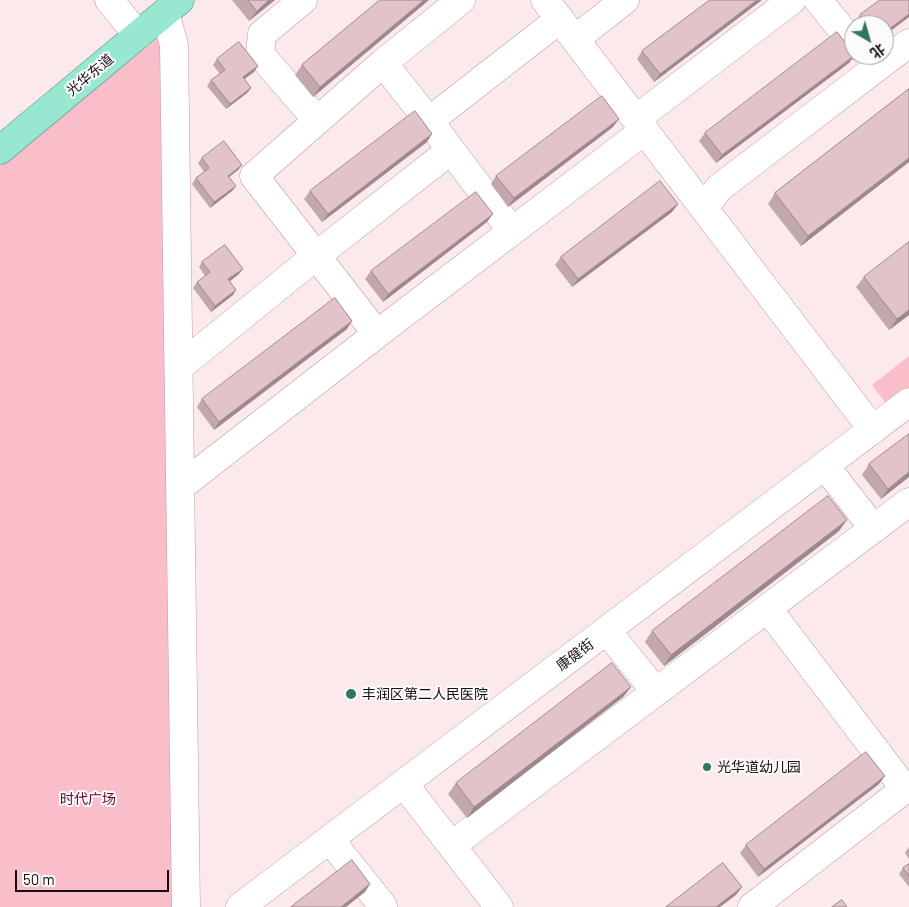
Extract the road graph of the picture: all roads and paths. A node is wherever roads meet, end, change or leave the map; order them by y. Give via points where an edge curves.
1 (109, 0) edge
2 (303, 0) edge
3 (460, 0) edge
4 (625, 0) edge
5 (792, 0) edge
6 (818, 0) edge
7 (172, 6) edge
8 (560, 19) edge
9 (844, 32) edge
10 (138, 35) junction
11 (909, 43) edge
12 (894, 50) edge
13 (383, 63) junction
14 (864, 65) edge
15 (317, 120) junction
16 (429, 122) junction
17 (641, 125) junction
18 (0, 150) edge
19 (450, 150) junction
20 (704, 208) junction
21 (512, 231) junction
22 (316, 256) junction
23 (377, 334) junction
24 (179, 367) junction
25 (909, 402) edge
26 (873, 430) junction
27 (825, 466) junction
28 (180, 487) junction
29 (909, 502) edge
30 (874, 529) junction
31 (768, 609) junction
32 (607, 631) junction
33 (656, 692) junction
34 (404, 784) junction
35 (330, 840) junction
36 (452, 845) junction
37 (758, 905) edge
38 (186, 907) edge
39 (240, 907) edge
40 (382, 907) edge
41 (499, 907) edge

1 - 10 street
2 - 15 street via 262,34 260,54
3 - 13 street
4 - 8 street
5 - 17 street
6 - 9 street
7 - 10 main road, 光华东道
7 - 24 street
8 - 16 street
8 - 17 street
10 - 18 main road, 光华东道
11 - 12 street
13 - 15 street
13 - 16 street
14 - 20 street via 718,188
15 - 22 street via 254,176
16 - 19 street
17 - 20 street
17 - 21 street
19 - 21 street
19 - 22 street
20 - 26 street
21 - 23 street
22 - 23 street
22 - 24 street
23 - 28 street
24 - 28 street
25 - 26 street, 康健街
26 - 27 street, 康健街
27 - 30 street
27 - 32 street, 康健街
28 - 38 street
29 - 30 street
30 - 31 street
31 - 33 street
31 - 37 street via 904,789
32 - 33 street
32 - 34 street, 康健街
33 - 36 street
34 - 35 street, 康健街
34 - 36 street
35 - 39 street, 康健街
35 - 40 street
36 - 41 street

